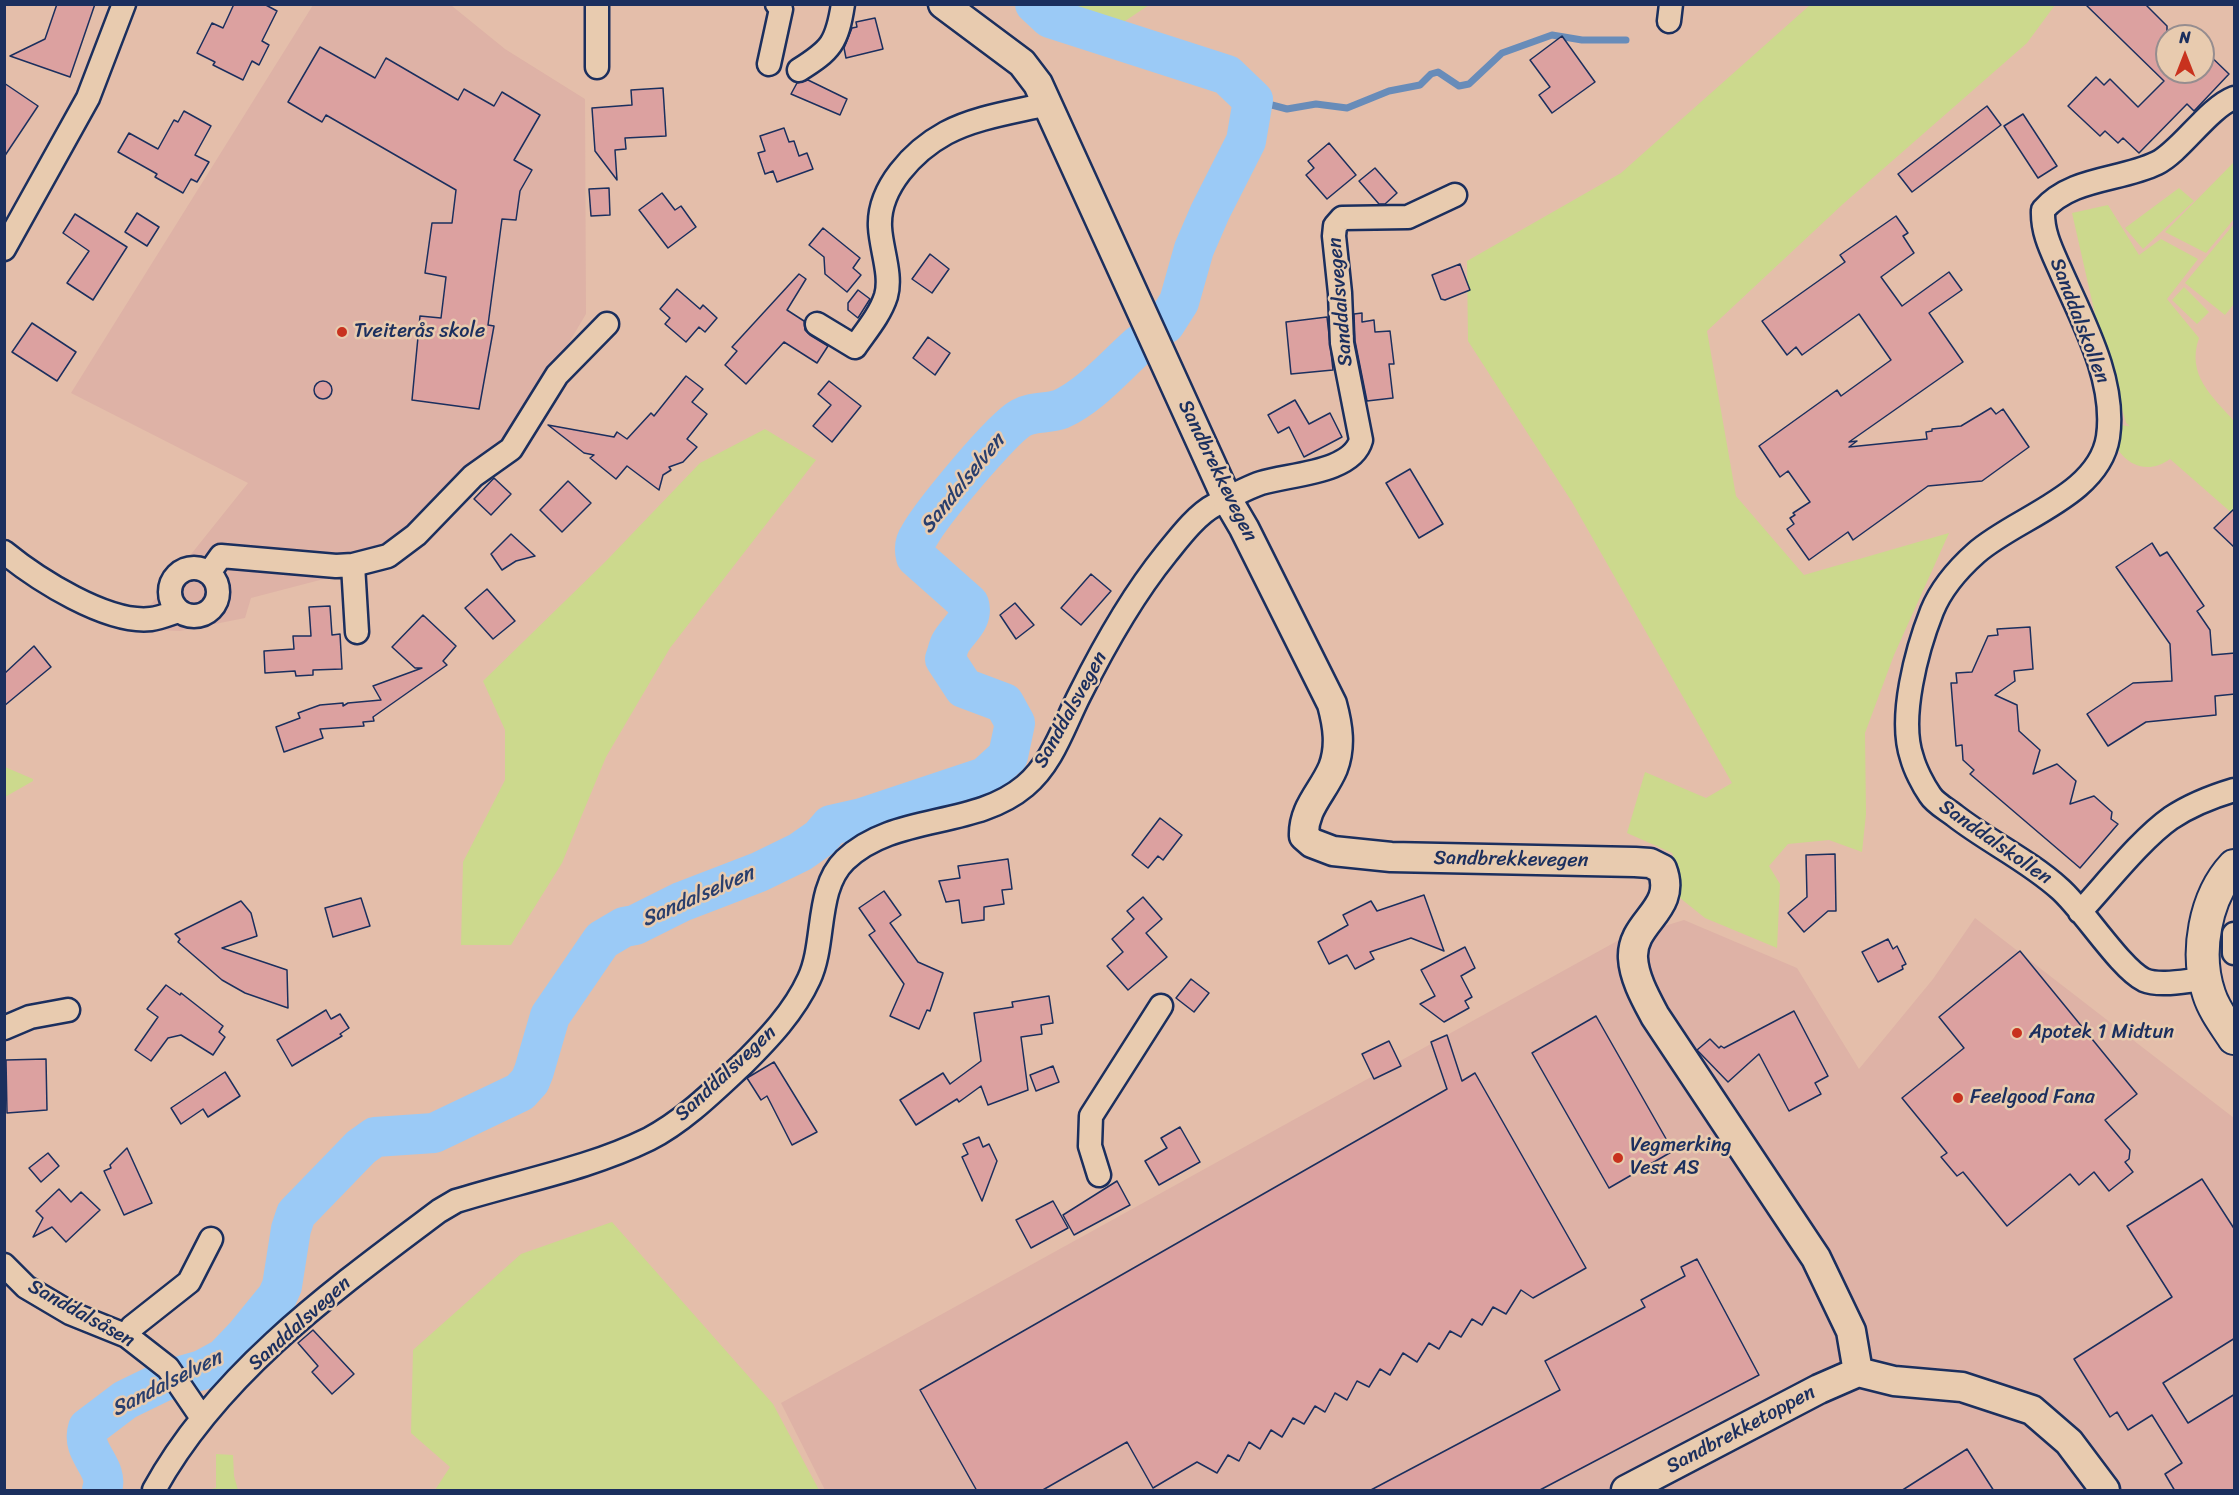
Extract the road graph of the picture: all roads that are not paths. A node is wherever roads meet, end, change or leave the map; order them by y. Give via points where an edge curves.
1 (124, 4) edge
2 (597, 4) edge
3 (777, 4) edge
4 (843, 4) edge
5 (943, 4) edge
6 (769, 64) dead end
7 (597, 67) dead end
8 (799, 70) dead end
9 (2235, 98) edge
10 (1047, 104) junction
11 (1455, 195) dead end
12 (4, 249) edge
13 (607, 324) dead end
14 (817, 324) dead end
15 (1227, 499) junction
16 (4, 552) edge
17 (353, 566) junction
18 (209, 573) junction
19 (178, 611) junction
20 (357, 632) dead end
21 (2235, 790) edge
22 (2235, 866) edge
23 (2080, 912) junction
24 (2235, 934) edge
25 (2235, 954) edge
26 (2206, 979) junction
27 (1161, 1006) dead end
28 (68, 1010) dead end
29 (4, 1028) edge
30 (2235, 1038) edge
31 (1099, 1175) dead end
32 (211, 1239) dead end
33 (4, 1265) edge
34 (127, 1336) junction
35 (1858, 1372) junction
36 (202, 1418) junction
37 (154, 1491) edge
38 (1626, 1491) edge
39 (2105, 1491) edge

1 - 12 street via 88,98
2 - 7 street
3 - 6 street via 782,9
4 - 8 street via 837,37 826,53
5 - 10 street, Sandbrekkevegen via 1022,63
9 - 23 street, Sanddalskollen via 2196,137 2158,163 2077,187 2052,200 2043,210 2045,235 2085,327 2105,388 2109,422 2104,452 2089,476 2065,495 1977,552 1952,578 1934,607 1921,641 1907,722 1911,757 1930,796 2061,890
10 - 14 street via 988,117 945,134 915,157 896,178 884,200 880,226 886,294 878,315 855,347
10 - 15 street, Sandbrekkevegen
11 - 15 street, Sanddalsvegen via 1408,217 1342,218 1335,226 1342,343 1361,440 1358,448 1350,458 1334,466 1256,485
13 - 17 street via 557,375 511,449 473,476 416,535 388,555
15 - 35 street, Sandbrekkevegen via 1332,704 1338,728 1333,769 1304,824 1304,836 1312,843 1333,851 1390,857 1635,862 1662,869 1668,883 1666,894 1636,942 1633,958 1644,995 1816,1258 1851,1331
15 - 36 street, Sanddalsvegen via 1212,506 1166,555 1095,665 1062,735 1031,782 1002,802 980,811 880,837 840,866 828,890 809,980 772,1034 728,1078 652,1138 591,1163 456,1201 439,1210 321,1299
16 - 19 street via 64,591 108,612 150,619
17 - 18 street via 221,556
17 - 20 street
18 - 19 street via 198,567 185,569 174,577 169,588
18 - 19 street via 217,582 214,607 204,615 191,617
21 - 23 street via 2171,818
22 - 26 main road via 2220,886 2209,912 2203,961
23 - 26 street, Sanddalskollen via 2136,975 2157,983
24 - 25 street
26 - 30 main road via 2216,1010
27 - 31 street via 1091,1116 1090,1146
28 - 29 street via 30,1017
32 - 34 street via 189,1282 132,1327
33 - 34 street, Sanddalsåsen via 26,1287 61,1308
34 - 36 street, Sanddalsåsen via 174,1378
35 - 38 street, Sandbrekketoppen
35 - 39 street via 1894,1381 1962,1387 2032,1410 2069,1442
36 - 37 street, Sanddalsvegen

